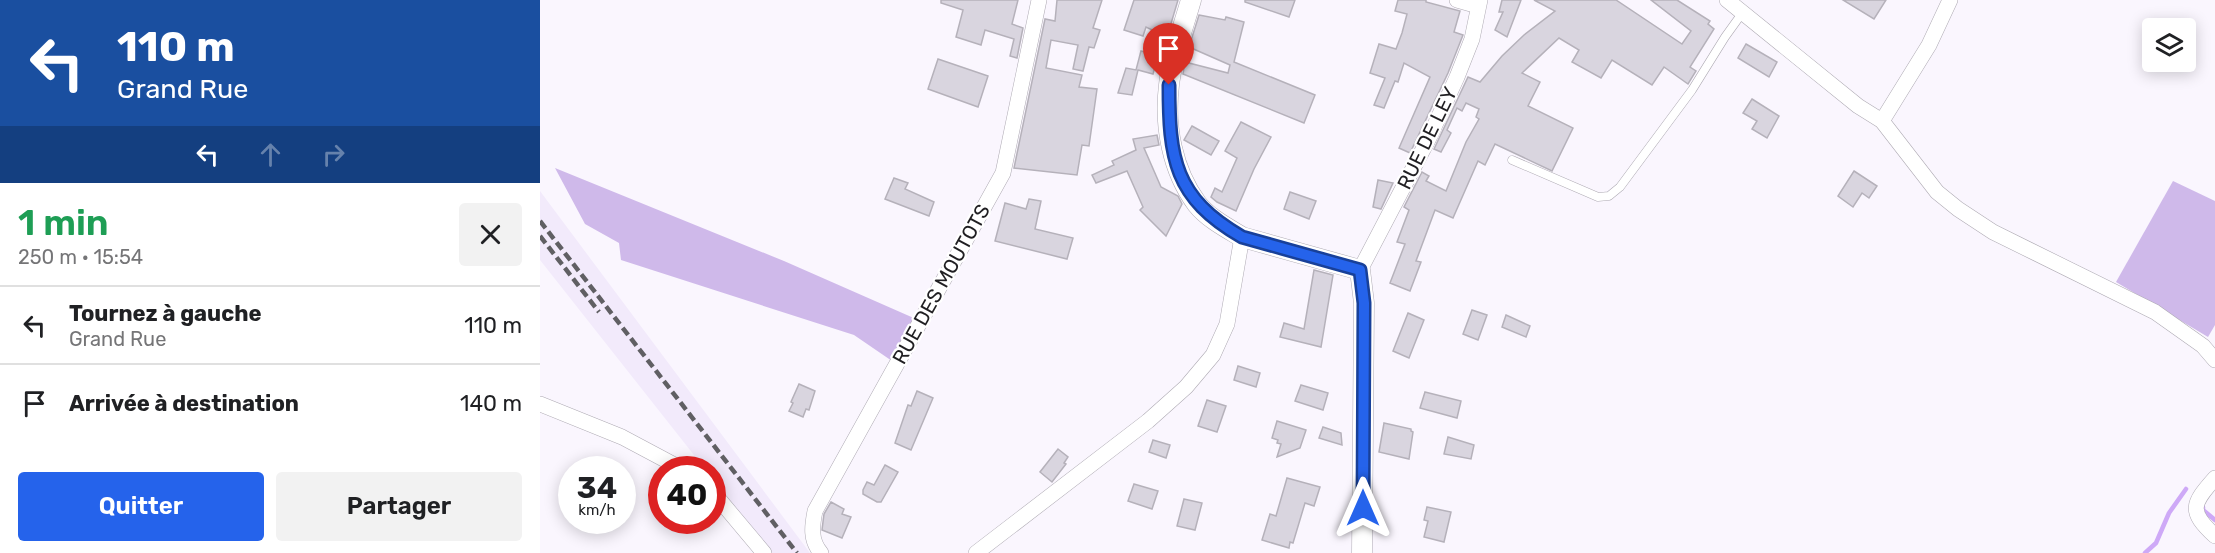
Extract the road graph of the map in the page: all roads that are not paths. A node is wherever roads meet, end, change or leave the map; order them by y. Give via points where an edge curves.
1 (1039, 0) edge
2 (1191, 0) edge
3 (1457, 0) edge
4 (1727, 0) edge
5 (1950, 0) edge
6 (1479, 3) edge
7 (1743, 12) junction
8 (1882, 121) junction
9 (1512, 160) dead end
10 (1242, 237) junction
11 (1360, 270) junction
12 (2215, 360) edge
13 (540, 404) edge
14 (658, 456) edge
15 (2215, 478) edge
16 (726, 508) edge
17 (2215, 536) edge
18 (764, 553) edge
19 (821, 553) edge
20 (976, 553) edge
21 (1362, 553) edge

1 - 19 street, RUE DES MOUTOTS via 1003,172 815,511 811,529
2 - 10 street via 1169,85 1169,131 1177,169 1198,205
3 - 6 street
4 - 7 street
5 - 8 street via 1929,45
6 - 11 street, RUE DE LEY via 1472,39 1458,77
7 - 8 street via 1858,106
7 - 9 lane via 1692,90 1620,187 1609,196 1598,197
8 - 12 street via 1937,192 1958,209 1993,232 2155,312 2203,346
10 - 11 street
10 - 20 street via 1227,324 1213,355 1186,387 1148,420
11 - 21 street via 1364,303
13 - 14 street
15 - 17 street via 2196,505 2197,516
16 - 18 street

